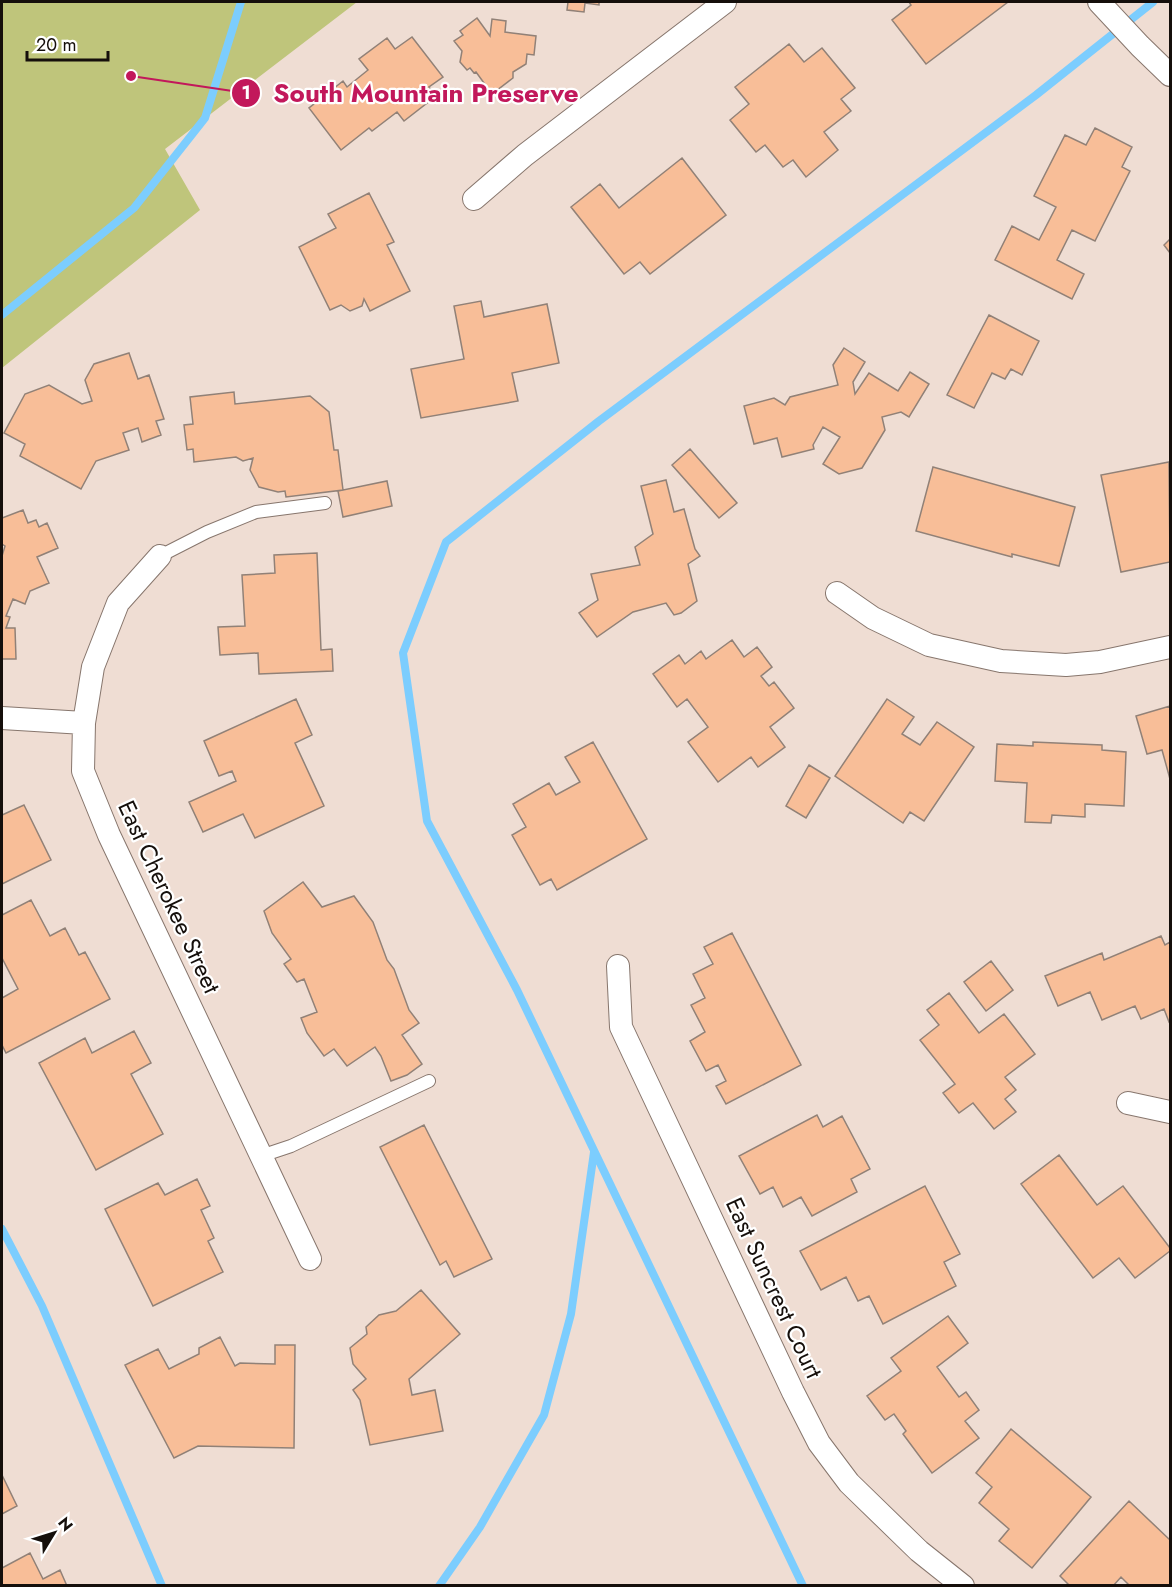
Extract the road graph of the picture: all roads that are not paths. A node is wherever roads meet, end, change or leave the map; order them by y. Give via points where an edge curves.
1 (725, 2) edge
2 (1103, 6) edge
3 (1170, 75) edge
4 (474, 199) dead end
5 (325, 503) dead end
6 (160, 556) joint
7 (837, 593) dead end
8 (1170, 647) edge
9 (2, 718) edge
10 (84, 723) junction
11 (618, 966) dead end
12 (429, 1081) dead end
13 (1128, 1103) dead end
14 (1170, 1112) edge
15 (261, 1156) junction
16 (310, 1258) dead end
17 (963, 1586) edge

1 - 4 street via 525,155
2 - 3 street
5 - 6 lane via 256,512
6 - 10 street, East Cherokee Street via 118,603 93,667
7 - 8 street via 873,618 929,645 1001,661 1066,665
9 - 10 street
10 - 15 street, East Cherokee Street via 83,771 109,835
11 - 17 street, East Suncrest Court via 621,1027 819,1443 849,1484 919,1551
12 - 15 lane via 291,1146
13 - 14 street
15 - 16 street, East Cherokee Street

